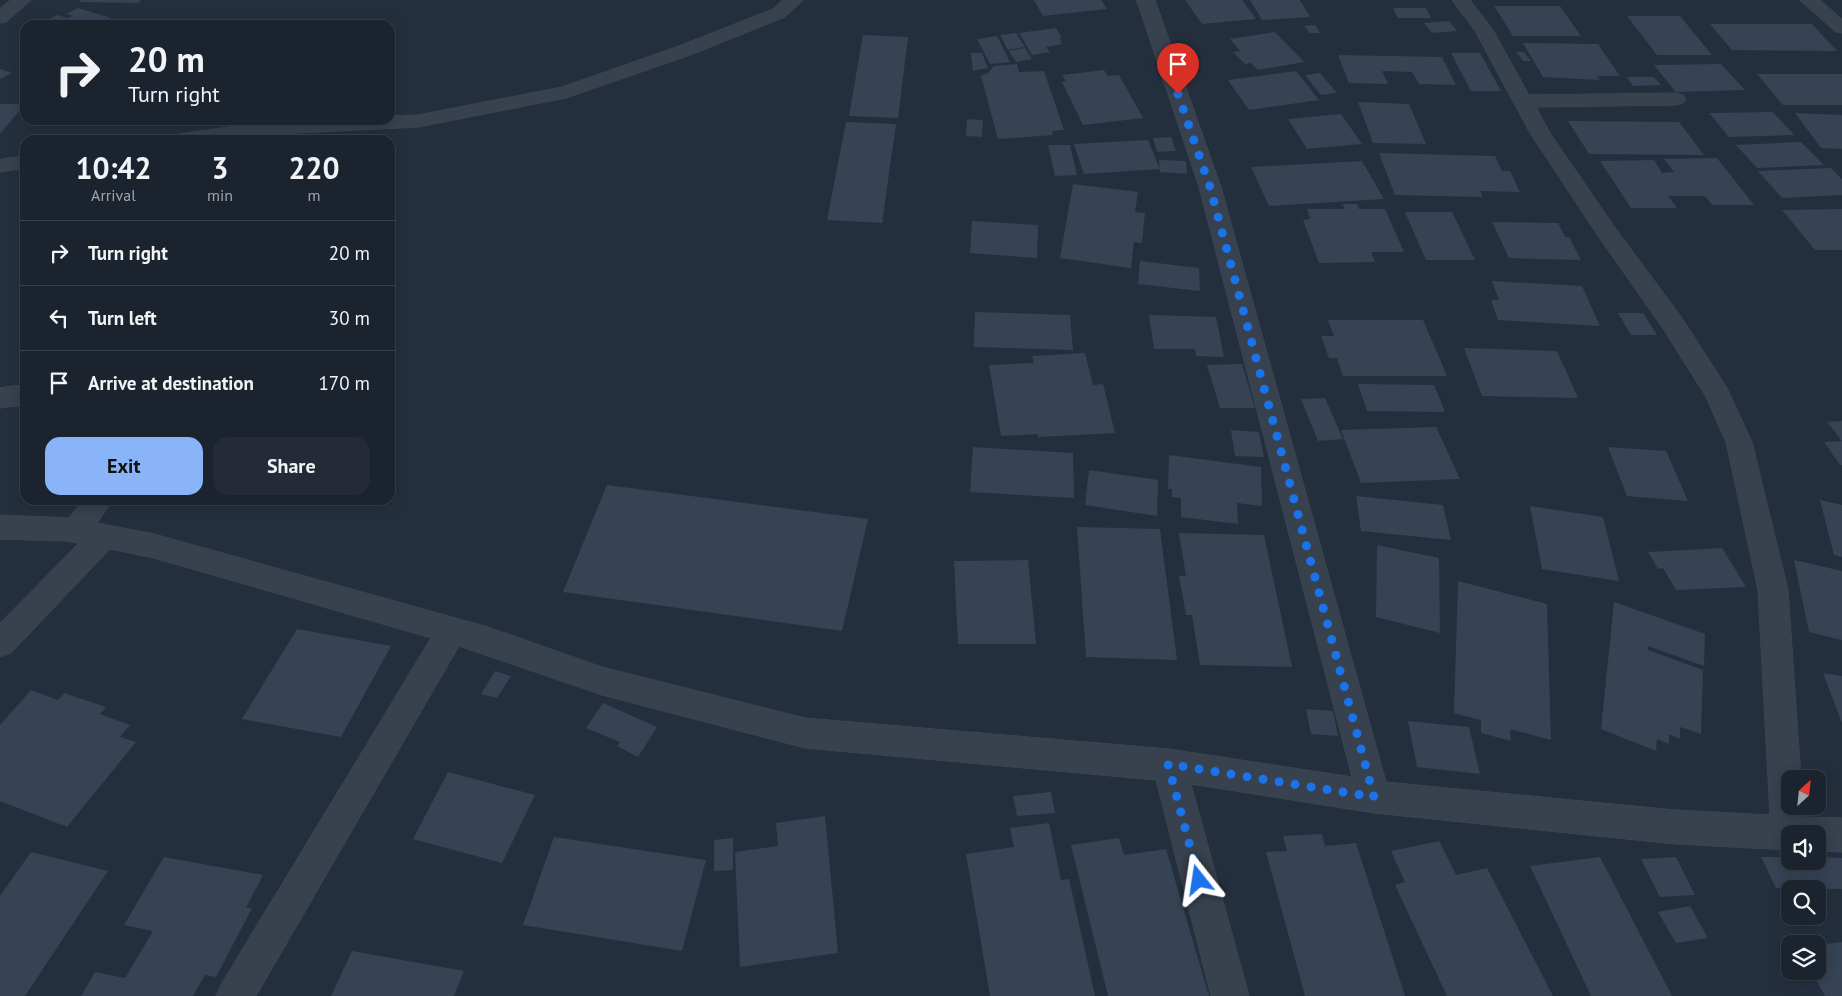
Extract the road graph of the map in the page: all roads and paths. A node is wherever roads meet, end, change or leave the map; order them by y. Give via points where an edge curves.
1 (22, 0) edge
2 (794, 0) edge
3 (1146, 0) edge
4 (1460, 0) edge
5 (1809, 0) edge
6 (0, 18) edge
7 (1842, 28) edge
8 (1676, 99) dead end
9 (1523, 101) junction
10 (395, 122) edge
11 (338, 125) edge
12 (214, 135) edge
13 (20, 163) edge
14 (0, 166) edge
15 (20, 396) edge
16 (0, 398) edge
17 (98, 505) edge
18 (0, 526) edge
19 (90, 534) junction
20 (452, 631) junction
21 (0, 643) edge
22 (1168, 764) junction
23 (1374, 797) junction
24 (1805, 825) edge
25 (1781, 832) edge
26 (1826, 834) edge
27 (1842, 835) edge
28 (235, 996) edge
29 (1230, 996) edge

1 - 6 street
2 - 10 street via 779,12 711,40 566,92 418,121
3 - 23 street via 1210,187
4 - 9 street via 1484,30
5 - 7 street
8 - 9 street
9 - 24 street via 1540,133 1673,324 1718,395 1739,442 1773,590
11 - 12 street via 257,129
13 - 14 street
15 - 16 street
17 - 19 street
18 - 19 street via 65,529
19 - 20 street via 154,546
19 - 21 street
20 - 22 street via 602,680 805,734
20 - 28 street
22 - 23 street
22 - 29 street
23 - 25 street via 1675,827
26 - 27 street

